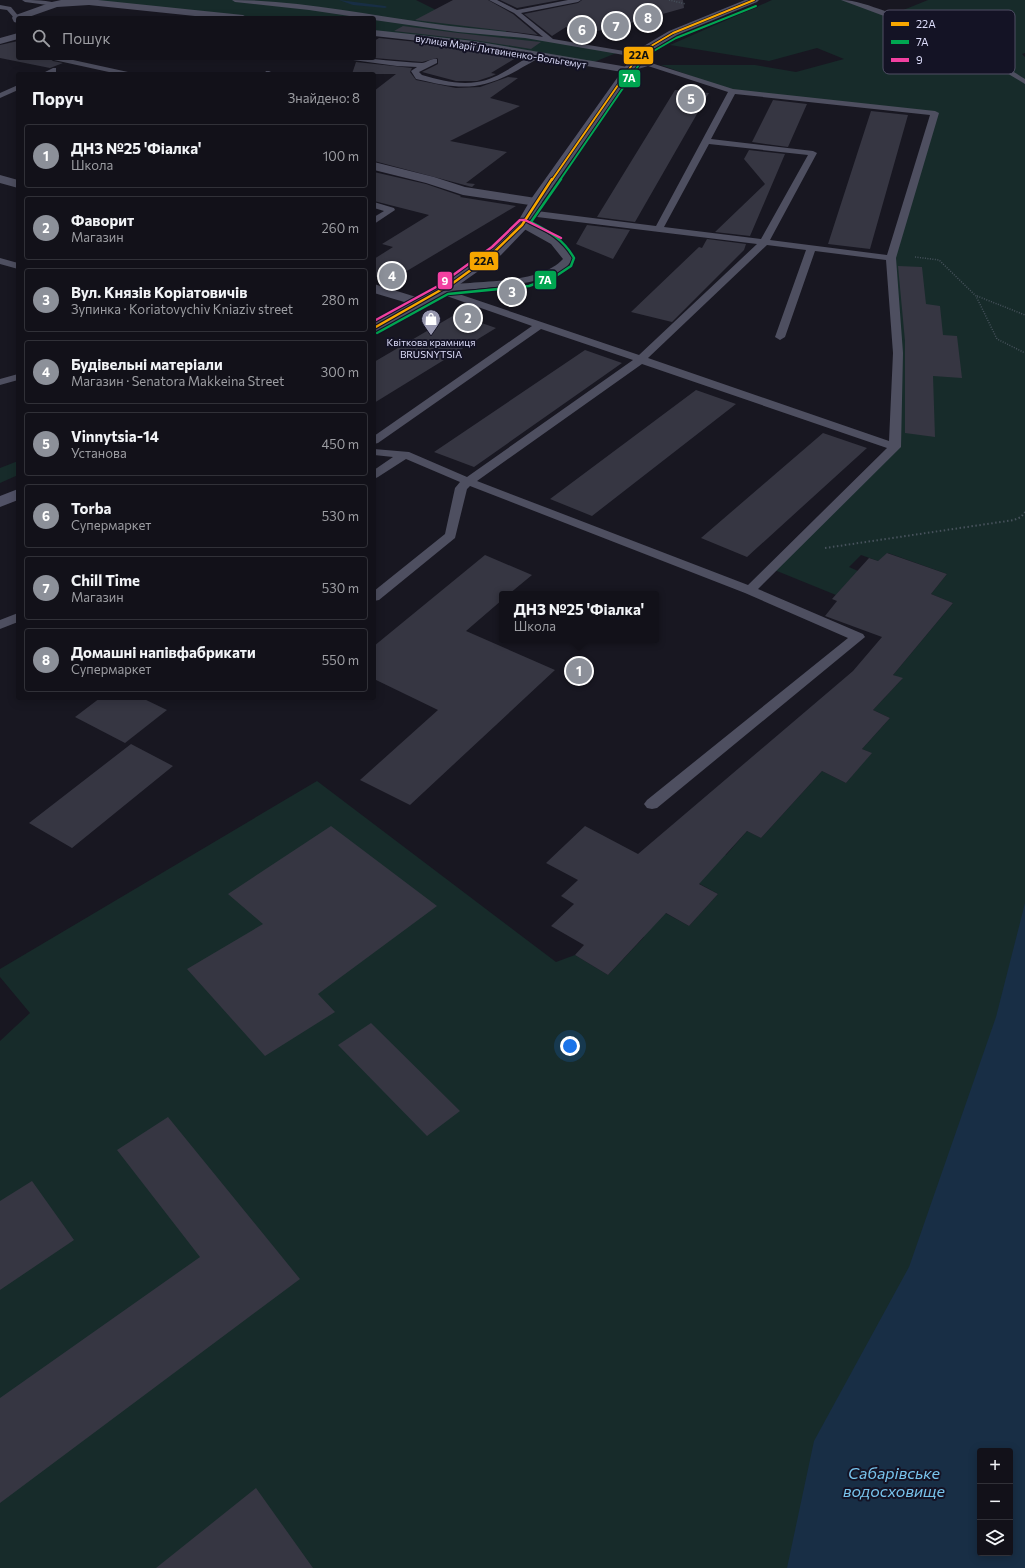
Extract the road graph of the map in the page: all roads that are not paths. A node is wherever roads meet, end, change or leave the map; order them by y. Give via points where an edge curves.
1 (25, 0) edge
2 (235, 0) edge
3 (492, 0) edge
4 (578, 0) edge
5 (754, 0) edge
6 (844, 0) edge
7 (55, 4) junction
8 (0, 7) edge
9 (516, 12) junction
10 (883, 12) edge
11 (25, 16) edge
12 (224, 16) edge
13 (363, 16) edge
14 (16, 17) edge
15 (376, 18) edge
16 (376, 33) edge
17 (16, 37) edge
18 (552, 40) junction
19 (0, 41) edge
20 (641, 52) junction
21 (538, 55) junction
22 (62, 60) edge
23 (368, 60) edge
24 (70, 62) junction
25 (628, 70) junction
26 (49, 72) edge
27 (118, 72) edge
28 (1013, 74) edge
29 (1025, 82) edge
30 (16, 88) edge
31 (732, 92) junction
32 (0, 96) edge
33 (706, 141) junction
34 (376, 166) edge
35 (0, 179) edge
36 (16, 183) edge
37 (376, 206) edge
38 (532, 208) junction
39 (376, 220) edge
40 (522, 225) junction
41 (658, 230) junction
42 (764, 243) junction
43 (811, 249) junction
44 (891, 258) junction
45 (0, 261) edge
46 (16, 265) edge
47 (376, 289) edge
48 (443, 290) junction
49 (421, 303) junction
50 (540, 325) junction
51 (376, 327) edge
52 (780, 337) dead end
53 (640, 360) junction
54 (16, 378) edge
55 (0, 382) edge
56 (376, 440) edge
57 (896, 447) junction
58 (376, 452) edge
59 (405, 454) junction
60 (376, 474) edge
61 (468, 482) junction
62 (16, 495) edge
63 (0, 502) edge
64 (750, 590) junction
65 (376, 595) edge
66 (16, 618) edge
67 (0, 625) edge
68 (652, 804) dead end

1 - 7 lane
2 - 13 lane
3 - 9 lane
4 - 9 lane
5 - 20 main road via 674,33
6 - 10 lane
7 - 11 street
7 - 12 street via 89,2
8 - 14 lane via 9,8
9 - 18 lane
15 - 18 lane
16 - 21 street, вулиця Марії Литвиненко-Вольгемут via 474,44
17 - 19 street
18 - 20 lane via 624,53
20 - 25 main road
21 - 23 lane via 490,81 472,86 419,77 415,71 431,63 397,64
21 - 25 street, вулиця Марії Литвиненко-Вольгемут
22 - 24 lane
24 - 26 lane
24 - 27 lane
25 - 31 lane via 648,64
25 - 38 main road
28 - 29 lane
30 - 32 lane
31 - 33 lane
31 - 44 lane via 936,113
33 - 41 lane
33 - 42 lane via 813,153
34 - 38 street
35 - 36 street
37 - 39 lane via 391,210
38 - 40 main road
38 - 41 lane
40 - 48 main road via 496,252
40 - 48 lane via 558,243 566,254 567,262 554,272 528,280
41 - 42 lane
42 - 43 lane
42 - 53 lane
43 - 44 lane
43 - 52 lane
44 - 57 lane via 898,353
45 - 46 lane
47 - 49 street
48 - 49 main road
48 - 50 lane
49 - 51 main road
50 - 53 lane
50 - 56 lane
53 - 57 lane
53 - 61 lane
54 - 55 lane
57 - 64 lane
58 - 59 lane
59 - 60 lane
59 - 61 lane
61 - 64 lane
61 - 65 lane via 461,488 451,535
62 - 63 main road
64 - 68 lane via 858,637
66 - 67 lane

